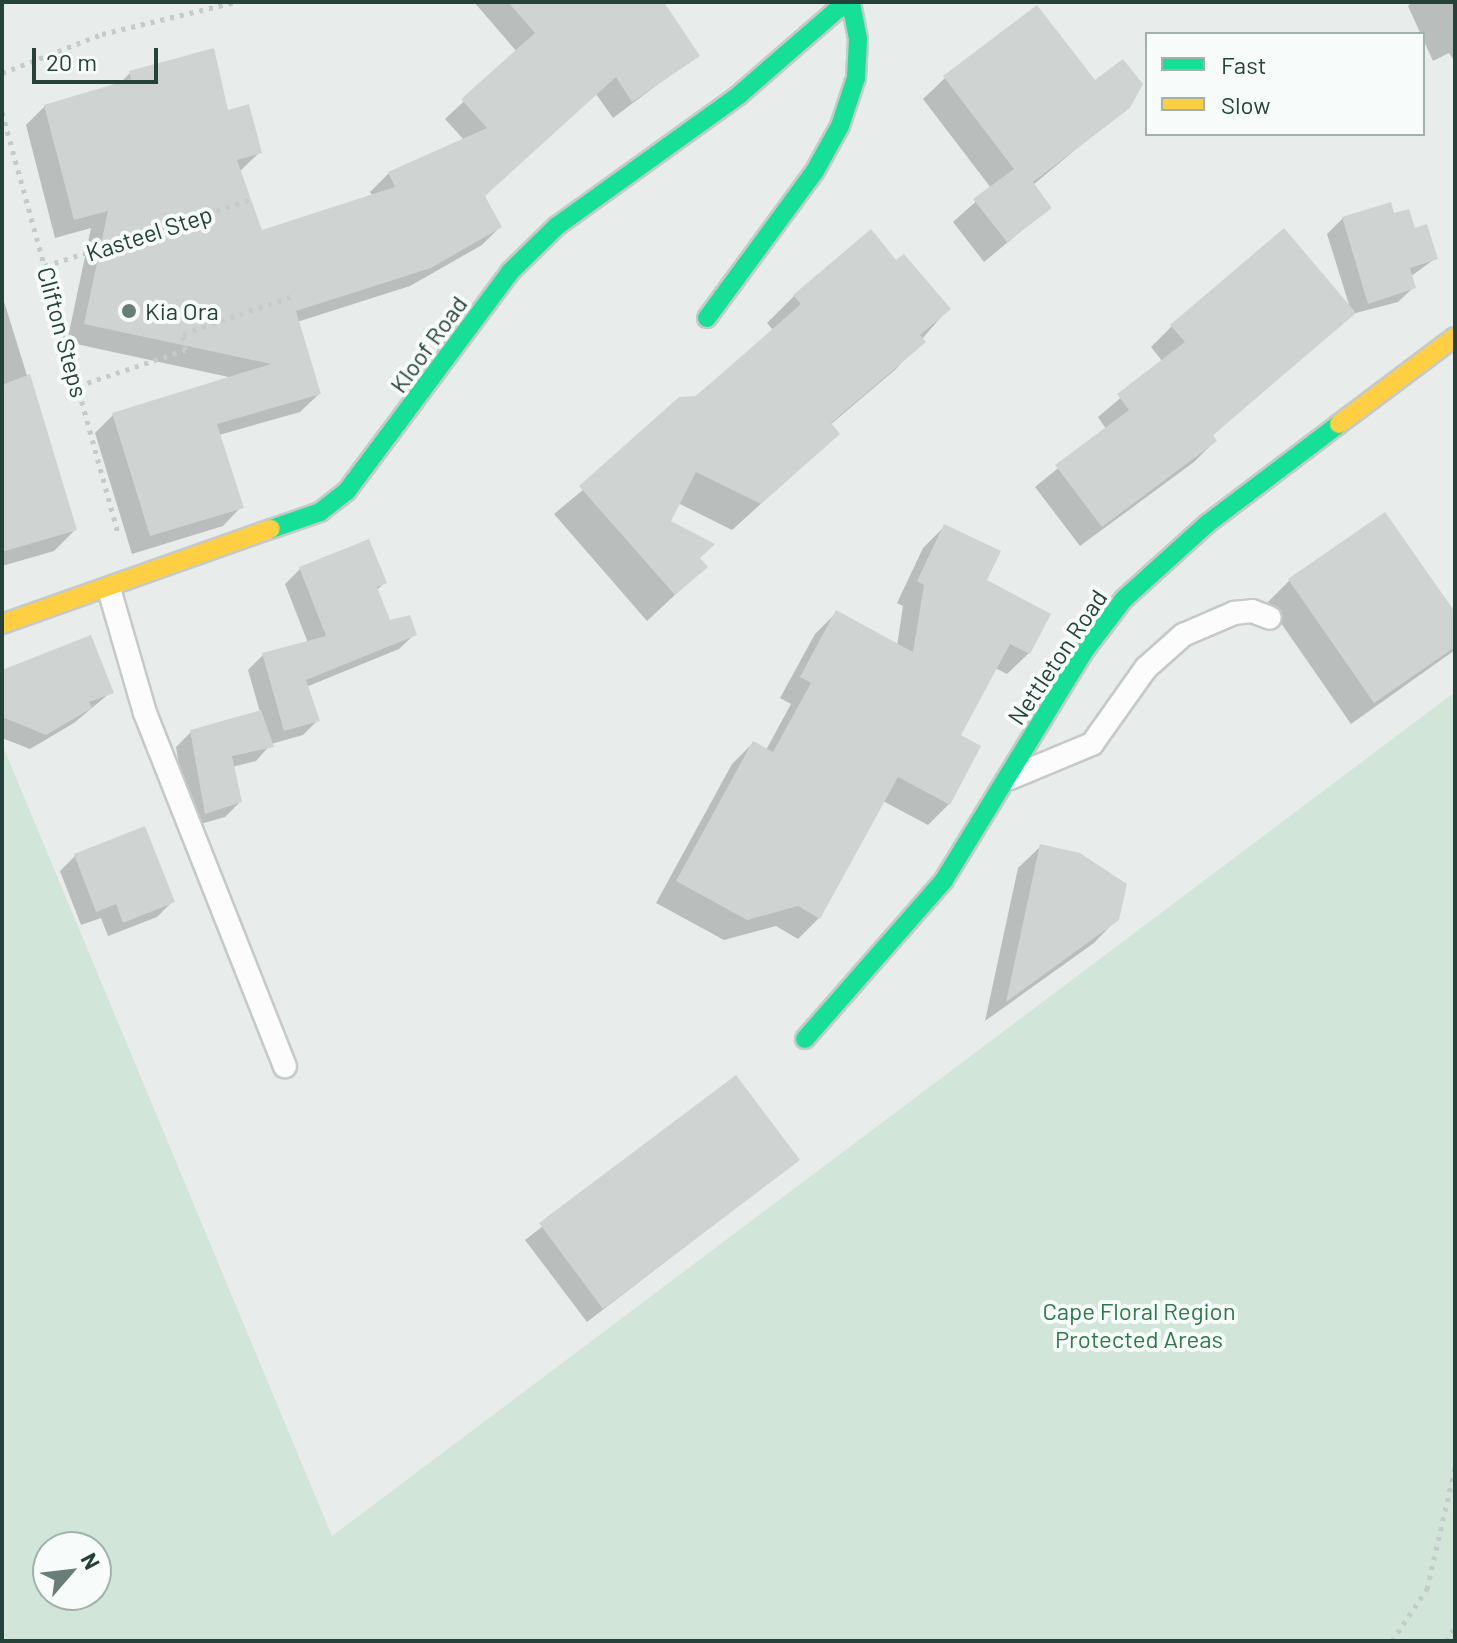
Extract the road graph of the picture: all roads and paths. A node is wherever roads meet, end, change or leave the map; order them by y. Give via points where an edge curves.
1 (235, 2) edge
2 (848, 2) edge
3 (2, 73) edge
4 (2, 112) edge
5 (253, 199) dead end
6 (45, 266) junction
7 (293, 296) dead end
8 (707, 318) dead end
9 (1455, 337) edge
10 (78, 386) junction
11 (124, 552) dead end
12 (109, 589) junction
13 (1270, 618) dead end
14 (2, 624) edge
15 (1005, 780) junction
16 (805, 1039) dead end
17 (285, 1066) dead end
18 (1455, 1468) edge
19 (1455, 1627) edge
20 (1392, 1641) edge
21 (1446, 1641) edge

1 - 3 path via 102,34
2 - 8 street via 858,39 856,78 840,126 815,171
2 - 12 street, Kloof Road via 739,95 538,244 510,272 347,491 320,512 268,534
4 - 6 path, Clifton Steps
5 - 6 path, Kasteel Step
6 - 10 path, Clifton Steps
7 - 10 path via 183,334 185,350
9 - 15 street, Nettleton Road via 1150,573 1085,650
10 - 11 path, Clifton Steps
12 - 14 street, Kloof Road
12 - 17 lane via 145,713
13 - 15 lane via 1252,611 1234,613 1183,635 1146,668 1092,744
15 - 16 street, Nettleton Road via 944,880
18 - 20 path via 1427,1589
19 - 21 path

